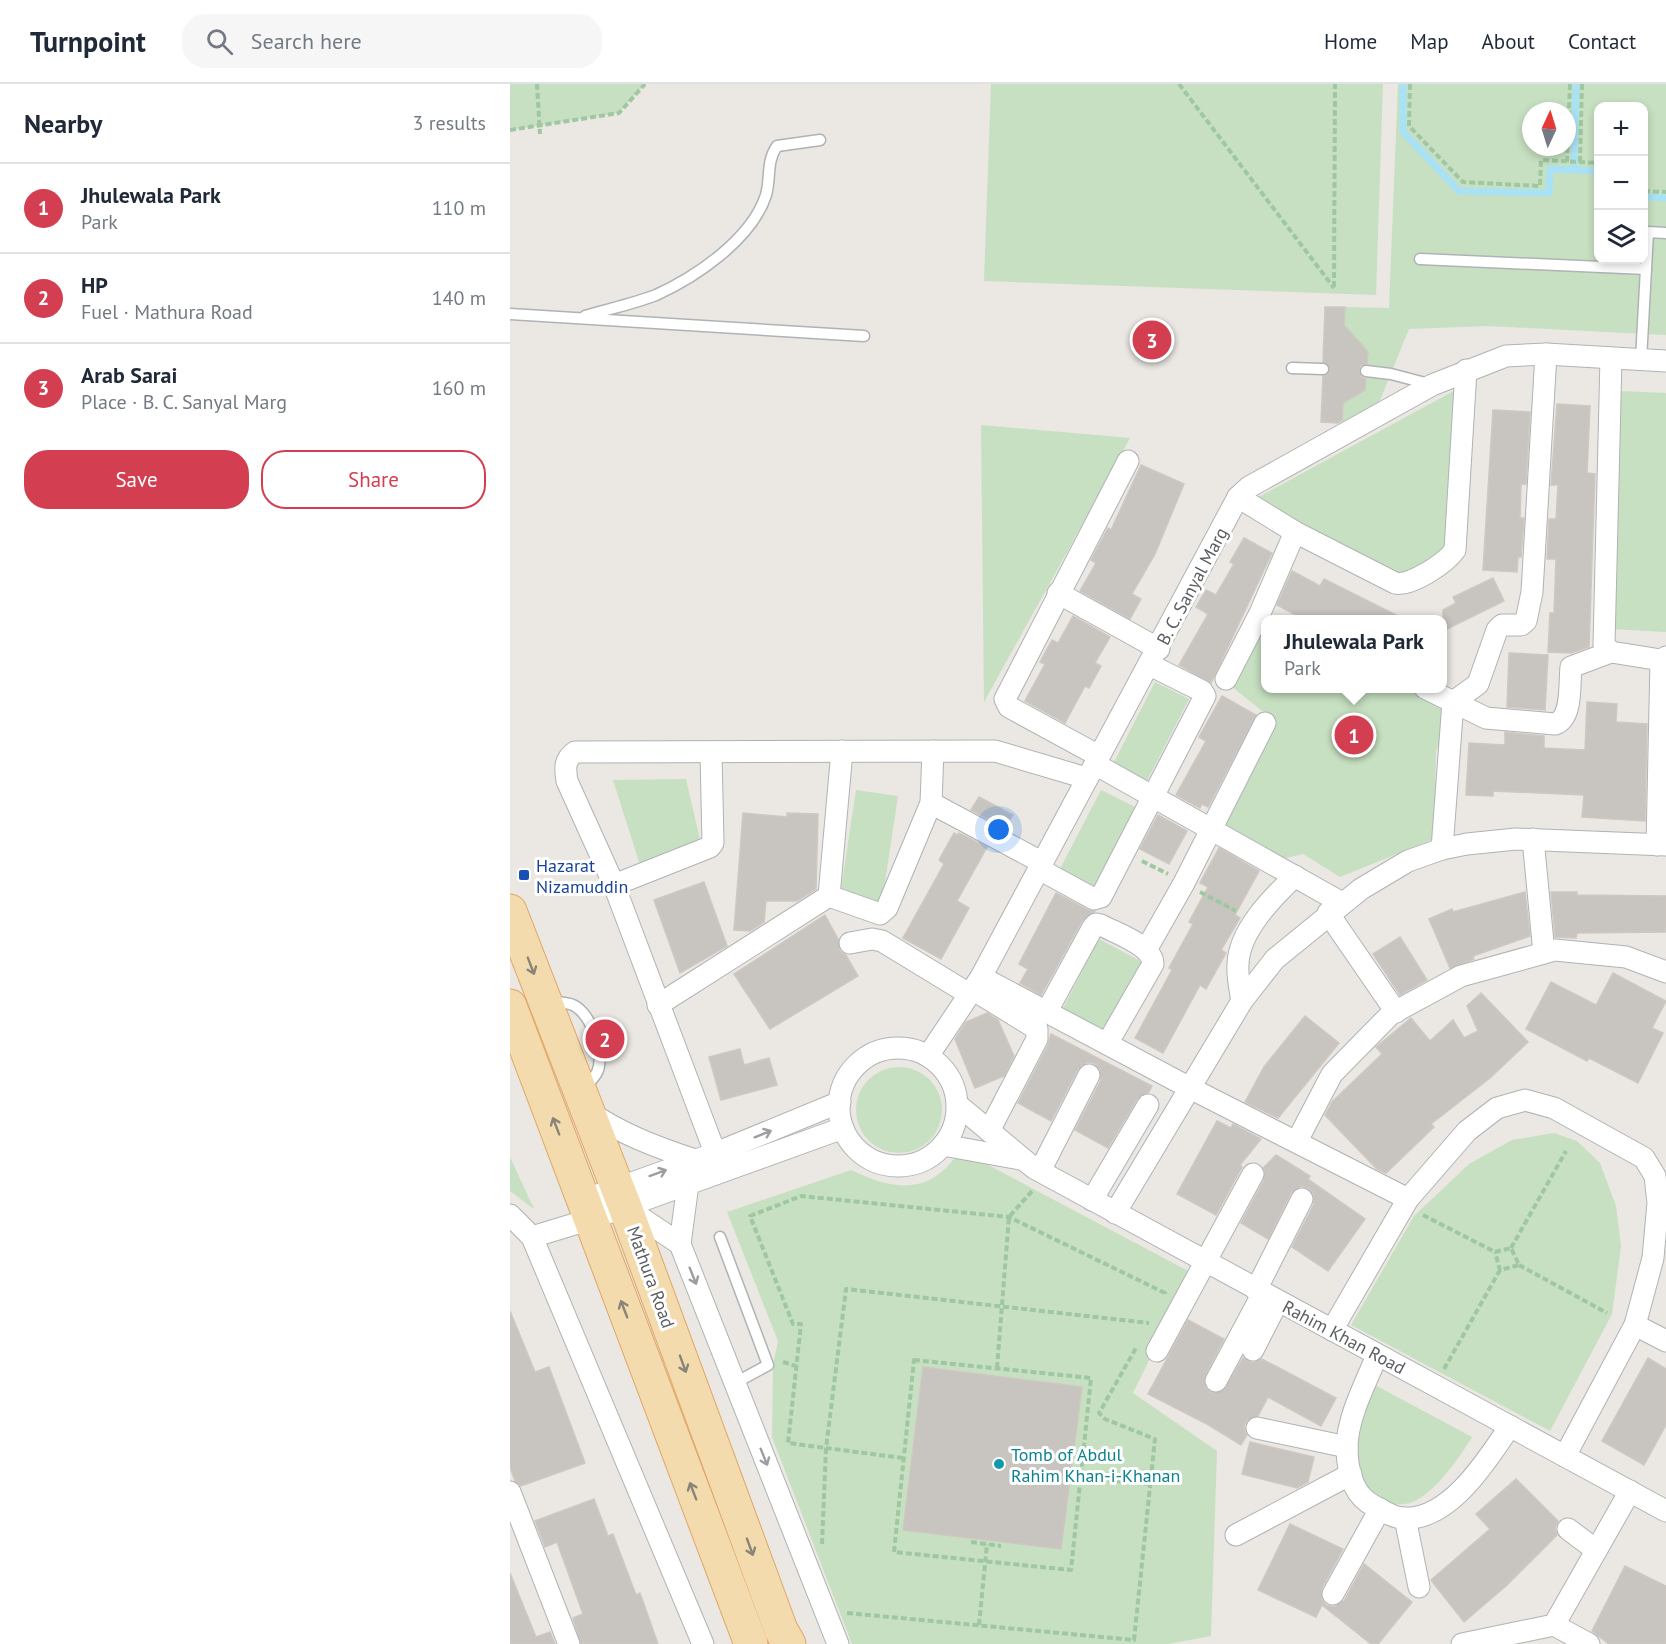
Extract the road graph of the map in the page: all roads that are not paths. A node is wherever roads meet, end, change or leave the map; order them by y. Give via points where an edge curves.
1 (820, 140) dead end
2 (1666, 233) edge
3 (1420, 259) dead end
4 (1646, 269) junction
5 (510, 314) edge
6 (576, 319) junction
7 (864, 336) dead end
8 (1546, 354) junction
9 (1611, 358) junction
10 (1641, 360) junction
11 (1666, 361) edge
12 (1292, 368) dead end
13 (1323, 369) dead end
14 (1466, 370) junction
15 (1366, 371) dead end
16 (1432, 385) junction
17 (1128, 461) dead end
18 (1238, 497) junction
19 (1295, 532) junction
20 (1058, 593) junction
21 (1267, 615) edge
22 (1261, 625) edge
23 (1611, 652) junction
24 (1154, 657) junction
25 (1664, 658) edge
26 (1226, 679) dead end
27 (1435, 693) edge
28 (1454, 702) junction
29 (1265, 723) dead end
30 (1663, 749) edge
31 (842, 751) junction
32 (933, 751) junction
33 (711, 753) junction
34 (1093, 766) junction
35 (1152, 796) junction
36 (931, 803) junction
37 (1213, 830) junction
38 (1533, 839) junction
39 (1662, 845) edge
40 (1442, 849) junction
41 (1041, 866) junction
42 (1294, 876) junction
43 (614, 885) junction
44 (829, 896) junction
45 (1335, 908) junction
46 (510, 911) edge
47 (850, 943) dead end
48 (1146, 950) junction
49 (1544, 953) junction
50 (1666, 972) edge
51 (974, 986) junction
52 (1242, 1001) junction
53 (658, 1005) junction
54 (510, 1006) edge
55 (1047, 1011) junction
56 (1396, 1011) junction
57 (1107, 1044) junction
58 (928, 1056) junction
59 (1089, 1075) dead end
60 (1190, 1088) junction
61 (583, 1100) junction
62 (840, 1102) junction
63 (958, 1105) junction
64 (843, 1128) junction
65 (988, 1131) junction
66 (1161, 1135) junction
67 (1296, 1141) junction
68 (943, 1145) junction
69 (695, 1160) junction
70 (719, 1162) junction
71 (1033, 1166) junction
72 (1253, 1174) dead end
73 (687, 1184) junction
74 (621, 1198) junction
75 (1302, 1199) dead end
76 (1408, 1199) junction
77 (1092, 1200) junction
78 (587, 1210) junction
79 (1115, 1213) junction
80 (510, 1215) edge
81 (532, 1237) junction
82 (720, 1237) dead end
83 (680, 1244) junction
84 (1206, 1262) junction
85 (1266, 1295) junction
86 (1635, 1325) junction
87 (1332, 1330) junction
88 (1666, 1341) edge
89 (1147, 1343) road end
90 (1252, 1350) dead end
91 (1377, 1355) junction
92 (1216, 1381) dead end
93 (735, 1383) junction
94 (1264, 1424) dead end
95 (1510, 1426) junction
96 (1348, 1442) junction
97 (1565, 1456) junction
98 (1351, 1474) junction
99 (1630, 1491) junction
100 (510, 1492) edge
101 (1380, 1509) junction
102 (1666, 1511) edge
103 (1405, 1518) junction
104 (1568, 1529) dead end
105 (1236, 1534) dead end
106 (1596, 1550) junction
107 (1419, 1587) dead end
108 (1333, 1594) dead end
109 (1554, 1625) junction
110 (569, 1644) edge
111 (703, 1644) edge
112 (751, 1644) edge
113 (789, 1644) edge
114 (838, 1644) edge
115 (1462, 1644) edge
116 (1589, 1644) edge

1 - 6 lane via 777,146 770,156 766,194 747,229 702,269 655,295
2 - 4 lane via 1648,232
3 - 4 lane
4 - 10 lane
5 - 6 lane
6 - 7 lane
8 - 9 street, B. C. Sanyal Marg
8 - 14 street, B. C. Sanyal Marg via 1506,356
8 - 28 street via 1532,585 1526,621 1521,625 1502,625 1497,630 1478,684
9 - 10 street, B. C. Sanyal Marg
9 - 23 street via 1602,636
10 - 11 street, B. C. Sanyal Marg
12 - 13 lane
14 - 16 street, B. C. Sanyal Marg
14 - 19 street via 1453,554 1403,585
15 - 16 lane
16 - 18 street, B. C. Sanyal Marg via 1249,487
17 - 20 street
18 - 19 street
18 - 24 street, B. C. Sanyal Marg
19 - 21 street
20 - 24 street
20 - 34 street via 1007,694 1006,704
22 - 26 street
23 - 25 street
23 - 28 street via 1571,667 1567,714 1555,724 1486,718
24 - 34 street, B. C. Sanyal Marg
24 - 35 street via 1205,696
25 - 30 street
27 - 28 street
28 - 40 street
29 - 37 street
30 - 39 street
31 - 32 street
31 - 33 street
31 - 44 street
32 - 34 street via 995,751
32 - 36 street
33 - 43 street via 713,843
33 - 43 street via 575,752 569,756 567,781
34 - 35 street
34 - 41 street, B. C. Sanyal Marg
35 - 37 street
35 - 41 street via 1099,898 1094,899
36 - 41 street
36 - 44 street via 884,912 880,914
37 - 42 street
37 - 48 street
38 - 39 street
38 - 40 street
38 - 49 street
40 - 45 street via 1408,861
41 - 51 street, B. C. Sanyal Marg
42 - 45 street
42 - 52 street via 1265,905 1240,953
43 - 53 street
44 - 53 street
45 - 52 street via 1275,959
45 - 56 street
46 -> 61 main road, Mathura Road
47 - 51 street via 882,940
48 - 55 street via 1096,924
48 - 57 street via 1153,964
49 - 50 street via 1555,950 1626,957
49 - 56 street via 1461,976
51 - 55 street
51 - 58 street, B. C. Sanyal Marg
51 - 65 street via 1037,1029 1037,1039
52 - 60 street
53 - 70 street
78 -> 54 main road, Mathura Road
55 - 57 street
56 - 67 street via 1332,1074
57 - 60 street
58 - 62 street via 912,1049 876,1052 848,1076
58 - 63 street via 944,1069 954,1086
59 - 71 street
60 - 66 street
60 - 67 street
61 - 69 street via 609,1125 646,1144
61 - 74 main road, Mathura Road
62 - 64 street
70 -> 62 street
63 - 65 street, Rahim Khan Road
63 - 68 street via 955,1125
64 - 68 street via 865,1156 882,1164 918,1163
64 - 70 street
65 - 71 street, Rahim Khan Road
66 - 77 street via 1143,1113
66 - 79 street
67 - 76 street
68 - 71 street, Rahim Khan Road
69 - 70 street
74 -> 69 street
70 - 73 street
71 - 77 street, Rahim Khan Road
72 - 84 street
73 - 74 street
73 - 83 street
74 - 78 street
74 - 83 street
74 -> 113 main road, Mathura Road
75 - 85 street
76 - 86 street via 1467,1131 1497,1108 1525,1100 1554,1108 1644,1158 1654,1176 1658,1203 1653,1258
76 - 87 street
77 - 79 street, Rahim Khan Road
78 - 81 street
112 -> 78 main road, Mathura Road
79 - 84 street, Rahim Khan Road
80 - 81 street
81 - 111 street
82 - 93 lane via 768,1365
83 -> 93 street
84 - 85 street, Rahim Khan Road
84 - 89 street
85 - 87 street, Rahim Khan Road
85 - 90 street
85 - 92 street
86 - 88 street
86 - 97 street
87 - 91 street, Rahim Khan Road
91 - 95 street, Rahim Khan Road
91 - 96 street via 1356,1408
93 -> 114 street
94 - 96 street
95 - 97 street, Rahim Khan Road
95 - 103 street via 1479,1472 1446,1503 1418,1518
96 - 98 street
97 - 99 street, Rahim Khan Road
98 - 101 street via 1359,1495
98 - 105 street
99 - 102 street, Rahim Khan Road
99 - 106 street
100 - 110 street
101 - 103 street
101 - 108 street
103 - 107 street
104 - 106 street
106 - 109 street
109 - 115 street
109 - 116 street

